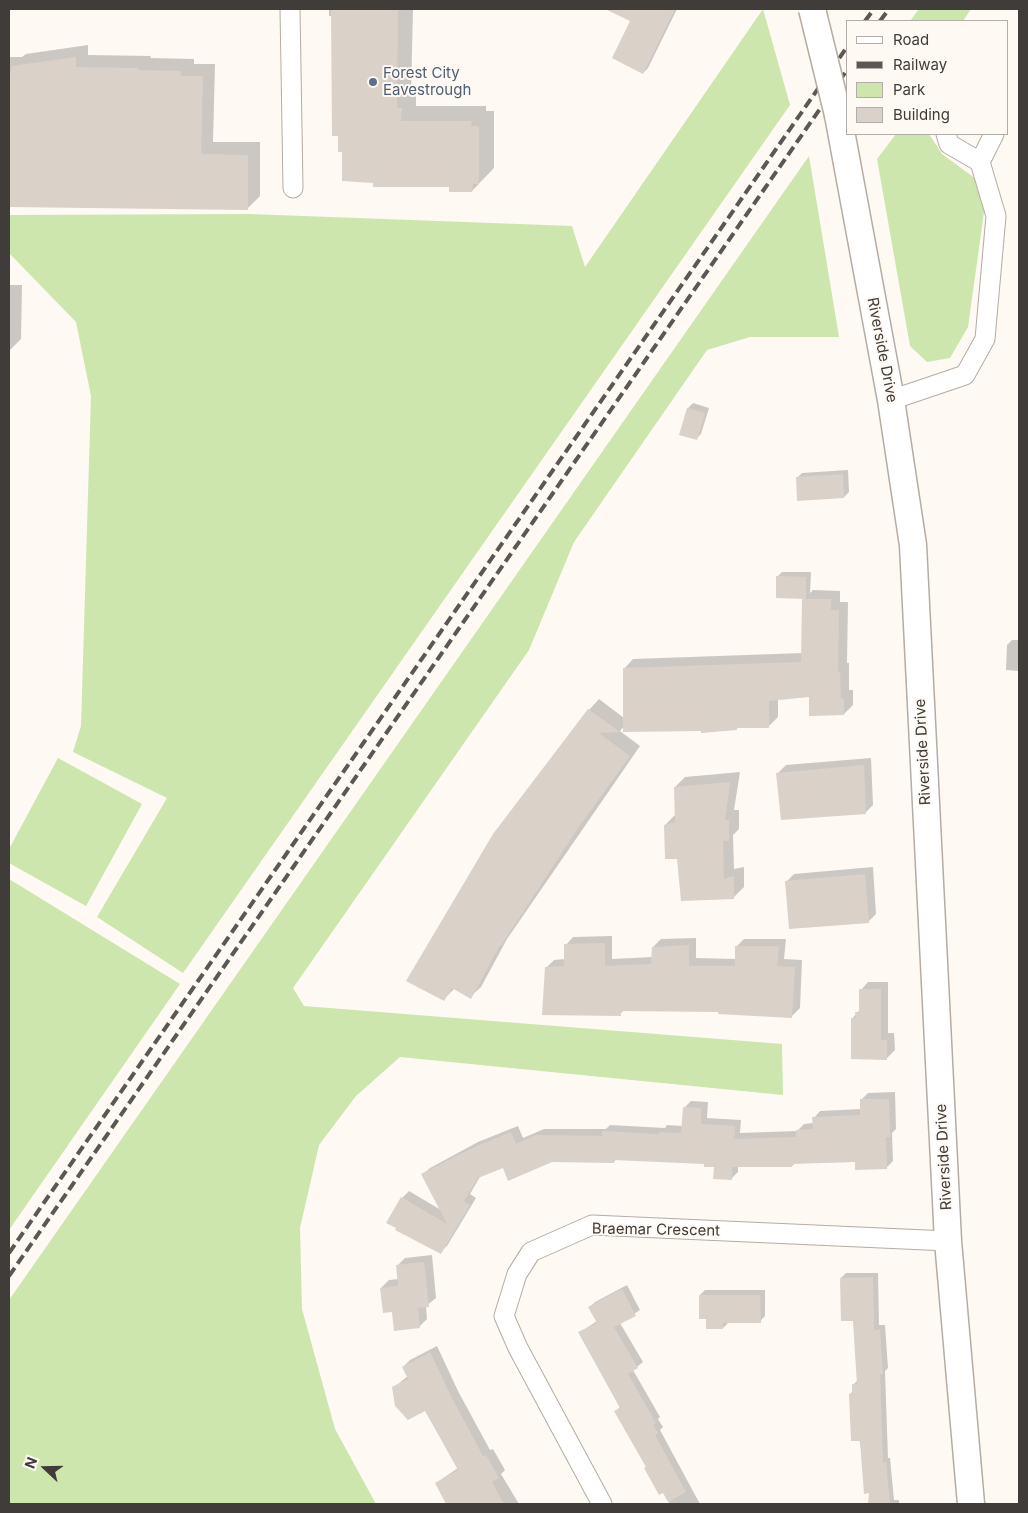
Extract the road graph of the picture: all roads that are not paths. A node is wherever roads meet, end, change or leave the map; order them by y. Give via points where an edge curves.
1 (290, 9) edge
2 (812, 9) edge
3 (946, 135) edge
4 (994, 135) edge
5 (980, 162) junction
6 (293, 188) dead end
7 (891, 400) junction
8 (948, 1241) junction
9 (602, 1504) edge
10 (971, 1504) edge

1 - 6 street
2 - 7 main road, Riverside Drive, bridge via 841,137
3 - 5 street via 949,144
4 - 5 street
5 - 7 street via 996,216 985,339 965,376
7 - 8 main road, Riverside Drive via 912,545
8 - 9 street, Braemar Crescent via 592,1225 531,1252 517,1274 504,1316
8 - 10 main road, Riverside Drive

